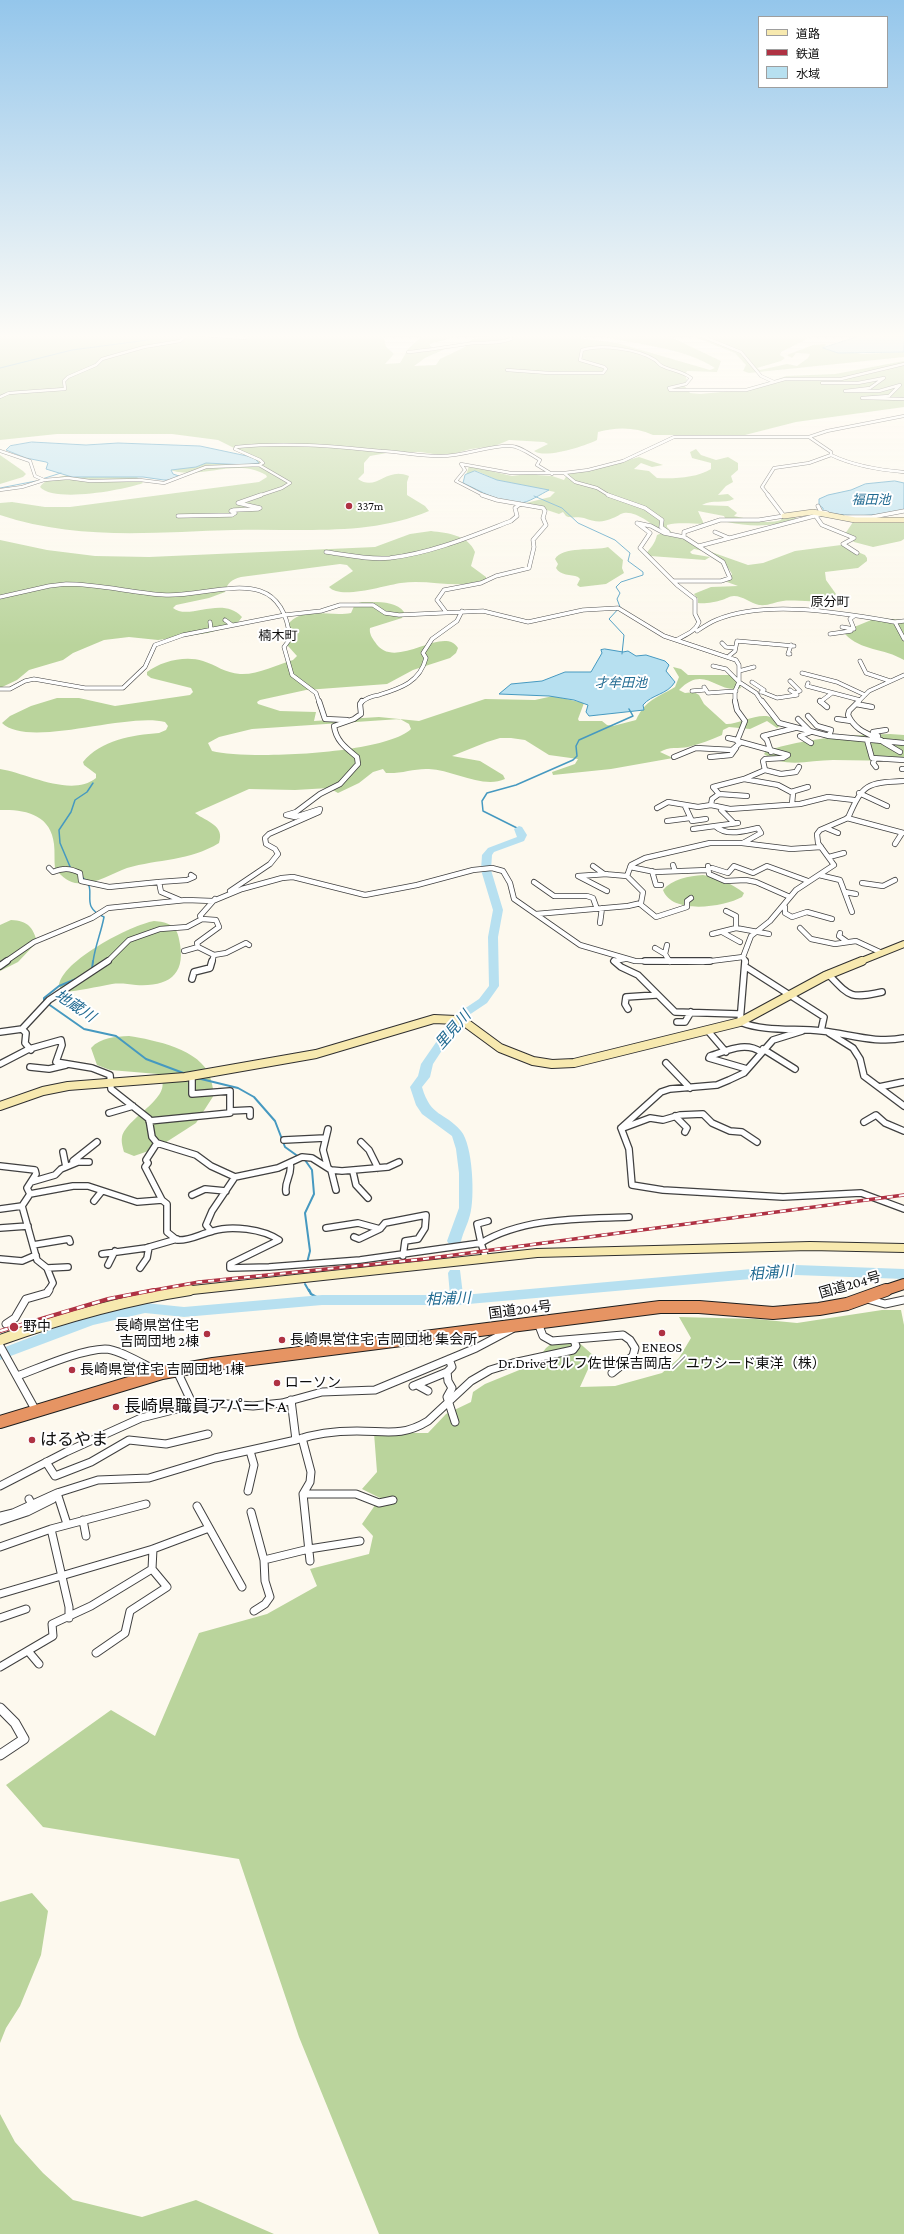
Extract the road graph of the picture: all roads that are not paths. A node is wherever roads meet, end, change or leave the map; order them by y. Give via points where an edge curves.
1 (673, 437) edge
2 (809, 437) edge
3 (0, 451) edge
4 (831, 455) junction
5 (259, 465) junction
6 (904, 472) edge
7 (552, 474) junction
8 (564, 474) junction
9 (44, 480) junction
10 (0, 490) edge
11 (520, 504) junction
12 (818, 506) dead end
13 (904, 511) edge
14 (822, 514) junction
15 (815, 515) junction
16 (178, 516) dead end
17 (784, 516) junction
18 (904, 520) edge
19 (716, 532) dead end
20 (675, 536) junction
21 (684, 537) junction
22 (729, 538) junction
23 (699, 546) junction
24 (326, 552) dead end
25 (857, 553) dead end
26 (674, 581) junction
27 (0, 597) edge
28 (462, 611) junction
29 (446, 612) junction
30 (285, 615) junction
31 (854, 616) junction
32 (225, 620) dead end
33 (903, 620) edge
34 (210, 622) dead end
35 (895, 622) junction
36 (232, 625) junction
37 (842, 627) dead end
38 (211, 629) junction
39 (852, 630) junction
40 (689, 633) junction
41 (902, 633) edge
42 (830, 634) dead end
43 (737, 636) dead end
44 (904, 639) edge
45 (676, 640) junction
46 (737, 641) junction
47 (722, 643) dead end
48 (757, 643) junction
49 (768, 644) junction
50 (735, 648) junction
51 (757, 648) dead end
52 (768, 649) dead end
53 (790, 654) dead end
54 (729, 656) junction
55 (860, 661) dead end
56 (713, 666) dead end
57 (754, 667) dead end
58 (739, 671) junction
59 (802, 673) dead end
60 (904, 675) edge
61 (790, 681) dead end
62 (890, 681) junction
63 (739, 682) junction
64 (752, 682) dead end
65 (808, 683) dead end
66 (0, 689) edge
67 (824, 689) junction
68 (790, 690) dead end
69 (692, 691) dead end
70 (736, 691) junction
71 (762, 692) junction
72 (757, 693) junction
73 (795, 693) junction
74 (832, 693) junction
75 (816, 694) dead end
76 (865, 695) junction
77 (860, 700) junction
78 (856, 704) junction
79 (827, 707) dead end
80 (872, 707) dead end
81 (808, 716) dead end
82 (798, 719) dead end
83 (837, 719) dead end
84 (351, 720) junction
85 (851, 721) junction
86 (796, 728) junction
87 (886, 730) dead end
88 (811, 732) junction
89 (829, 736) junction
90 (728, 738) dead end
91 (867, 740) junction
92 (882, 740) junction
93 (738, 742) junction
94 (811, 743) dead end
95 (904, 743) edge
96 (736, 748) junction
97 (771, 752) junction
98 (900, 752) dead end
99 (674, 757) dead end
100 (710, 757) dead end
101 (875, 759) junction
102 (904, 760) edge
103 (876, 766) dead end
104 (800, 767) dead end
105 (765, 770) junction
106 (789, 774) junction
107 (798, 776) dead end
108 (744, 779) junction
109 (902, 782) edge
110 (805, 786) dead end
111 (791, 792) junction
112 (859, 793) junction
113 (719, 794) junction
114 (747, 796) dead end
115 (854, 800) junction
116 (792, 804) junction
117 (711, 805) junction
118 (685, 806) junction
119 (887, 806) dead end
120 (657, 808) dead end
121 (742, 808) junction
122 (721, 810) dead end
123 (746, 814) dead end
124 (690, 818) junction
125 (847, 818) junction
126 (706, 819) dead end
127 (667, 821) dead end
128 (715, 826) junction
129 (826, 828) junction
130 (693, 829) dead end
131 (838, 833) dead end
132 (903, 833) edge
133 (742, 843) junction
134 (895, 844) dead end
135 (821, 847) junction
136 (844, 853) dead end
137 (829, 857) junction
138 (673, 865) dead end
139 (593, 866) dead end
140 (630, 867) junction
141 (49, 868) dead end
142 (709, 868) junction
143 (677, 871) junction
144 (652, 872) junction
145 (607, 874) junction
146 (191, 875) dead end
147 (819, 875) junction
148 (628, 876) junction
149 (682, 878) dead end
150 (895, 880) dead end
151 (808, 881) junction
152 (159, 882) junction
153 (862, 883) dead end
154 (535, 884) dead end
155 (656, 885) dead end
156 (607, 891) dead end
157 (845, 892) junction
158 (856, 894) dead end
159 (790, 897) junction
160 (688, 899) dead end
161 (182, 901) junction
162 (213, 901) junction
163 (640, 904) junction
164 (783, 906) junction
165 (600, 909) junction
166 (726, 911) dead end
167 (852, 912) dead end
168 (536, 914) junction
169 (832, 918) dead end
170 (202, 919) junction
171 (600, 923) dead end
172 (736, 928) junction
173 (800, 928) dead end
174 (722, 932) junction
175 (757, 932) junction
176 (840, 933) dead end
177 (712, 934) dead end
178 (769, 934) dead end
179 (846, 941) junction
180 (740, 942) dead end
181 (667, 944) dead end
182 (904, 944) edge
183 (249, 945) dead end
184 (198, 947) junction
185 (655, 948) dead end
186 (184, 951) dead end
187 (882, 952) junction
188 (665, 954) junction
189 (214, 955) junction
190 (743, 957) junction
191 (628, 959) junction
192 (670, 962) junction
193 (0, 966) edge
194 (746, 967) junction
195 (828, 974) junction
196 (192, 979) dead end
197 (882, 992) dead end
198 (791, 994) junction
199 (656, 995) junction
200 (628, 1009) dead end
201 (691, 1012) junction
202 (739, 1018) junction
203 (677, 1022) dead end
204 (22, 1030) junction
205 (806, 1030) junction
206 (708, 1031) junction
207 (824, 1031) junction
208 (0, 1032) edge
209 (904, 1038) edge
210 (30, 1050) junction
211 (762, 1050) junction
212 (726, 1052) junction
213 (0, 1063) edge
214 (666, 1063) dead end
215 (68, 1064) junction
216 (30, 1066) dead end
217 (747, 1069) junction
218 (795, 1069) dead end
219 (192, 1076) junction
220 (110, 1082) junction
221 (903, 1082) dead end
222 (879, 1087) junction
223 (690, 1088) junction
224 (0, 1106) edge
225 (133, 1106) junction
226 (904, 1106) edge
227 (230, 1111) junction
228 (109, 1113) dead end
229 (250, 1116) dead end
230 (675, 1116) junction
231 (149, 1121) junction
232 (864, 1122) dead end
233 (620, 1128) junction
234 (328, 1129) dead end
235 (904, 1131) edge
236 (685, 1132) dead end
237 (325, 1138) junction
238 (284, 1140) dead end
239 (97, 1142) dead end
240 (361, 1142) dead end
241 (756, 1142) dead end
242 (157, 1143) junction
243 (62, 1152) dead end
244 (89, 1162) dead end
245 (399, 1162) dead end
246 (75, 1163) junction
247 (290, 1163) junction
248 (0, 1166) edge
249 (66, 1167) junction
250 (378, 1168) junction
251 (330, 1169) junction
252 (353, 1172) junction
253 (235, 1177) junction
254 (31, 1182) junction
255 (336, 1190) dead end
256 (102, 1191) junction
257 (226, 1191) junction
258 (286, 1192) dead end
259 (30, 1194) junction
260 (192, 1195) dead end
261 (368, 1198) dead end
262 (162, 1200) junction
263 (94, 1201) dead end
264 (22, 1206) junction
265 (0, 1209) edge
266 (904, 1209) edge
267 (629, 1217) dead end
268 (484, 1220) dead end
269 (28, 1226) junction
270 (0, 1228) edge
271 (326, 1228) dead end
272 (380, 1229) junction
273 (211, 1231) junction
274 (354, 1237) dead end
275 (177, 1239) junction
276 (70, 1242) dead end
277 (481, 1243) junction
278 (33, 1245) junction
279 (148, 1247) junction
280 (904, 1248) edge
281 (115, 1251) junction
282 (102, 1254) dead end
283 (36, 1255) junction
284 (403, 1256) junction
285 (486, 1259) junction
286 (0, 1260) edge
287 (108, 1266) dead end
288 (68, 1267) dead end
289 (47, 1268) junction
290 (140, 1268) dead end
291 (904, 1284) edge
292 (863, 1298) junction
293 (904, 1300) edge
294 (538, 1323) junction
295 (6, 1324) dead end
296 (518, 1326) junction
297 (574, 1340) junction
298 (0, 1345) edge
299 (449, 1359) junction
300 (177, 1370) junction
301 (447, 1372) junction
302 (162, 1373) junction
303 (612, 1373) dead end
304 (14, 1374) junction
305 (428, 1391) dead end
306 (291, 1400) junction
307 (449, 1401) junction
308 (193, 1405) junction
309 (36, 1411) junction
310 (0, 1422) edge
311 (455, 1422) dead end
312 (208, 1434) dead end
313 (299, 1439) junction
314 (250, 1451) junction
315 (46, 1462) junction
316 (0, 1486) edge
317 (248, 1491) dead end
318 (303, 1494) junction
319 (55, 1496) junction
320 (393, 1500) dead end
321 (146, 1504) dead end
322 (197, 1506) dead end
323 (251, 1512) dead end
324 (0, 1516) edge
325 (83, 1520) junction
326 (0, 1521) edge
327 (67, 1524) junction
328 (209, 1528) junction
329 (51, 1529) junction
330 (86, 1536) dead end
331 (360, 1541) dead end
332 (0, 1547) edge
333 (153, 1549) junction
334 (309, 1549) junction
335 (264, 1560) junction
336 (310, 1561) dead end
337 (152, 1569) junction
338 (62, 1575) junction
339 (242, 1587) dead end
340 (0, 1594) edge
341 (26, 1609) dead end
342 (254, 1611) dead end
343 (0, 1618) edge
344 (69, 1618) junction
345 (28, 1651) junction
346 (96, 1653) dead end
347 (39, 1664) dead end
348 (0, 1667) edge
349 (0, 1708) edge
350 (0, 1755) edge

1 - 8 street via 623,461
2 - 4 street via 831,452
3 - 9 street via 30,461 35,476
4 - 6 street via 868,468
4 - 17 street via 809,463 774,468 762,487 773,503 784,512
5 - 7 street via 263,463 257,457 238,451 236,447 264,444 320,445 440,456 464,455 510,446 540,460 538,465
5 - 9 street via 206,467 164,483 68,478
5 - 16 street via 290,483 238,503 260,508 234,510 232,511 235,514 232,515 206,514 189,518
7 - 8 street
7 - 11 street via 511,473 468,464 460,465 464,470 456,481 458,483 476,494
8 - 20 street via 572,482 593,486 611,496 651,509 662,520 661,527
9 - 10 street
11 - 24 street via 515,508 517,516 511,521 442,547 383,559
11 - 29 street via 545,510 542,518 546,525 533,540 529,568 496,576 482,583 444,590 437,600
12 - 13 street via 822,512 847,517 872,517
14 - 15 street
14 - 17 street via 804,512
14 - 18 street via 855,520
15 - 22 street
15 - 25 street via 822,525 854,538 843,544
17 - 21 street via 759,520 720,520 684,532
19 - 22 street
20 - 21 street
20 - 26 street via 638,523 650,533 640,548
21 - 23 street
22 - 23 street
23 - 26 street via 726,565 729,580 686,578
26 - 40 street via 695,599 695,614 699,622
27 - 30 street via 64,584 178,595 230,587 249,588 259,591 278,604
28 - 29 street
28 - 45 street via 484,611 528,622 589,609 620,609 655,632
28 - 84 street via 458,620 432,639 423,653 426,658 423,668 407,686 363,700 360,704 361,714
29 - 30 street via 394,615 372,605 349,604
30 - 36 street
30 - 84 street via 290,639 284,647 292,675 316,693 325,719
31 - 35 street
31 - 39 street via 850,619 854,629
31 - 40 street via 817,610 741,613
32 - 36 street
33 - 35 street
34 - 38 street
35 - 41 street
36 - 38 street
37 - 39 street
38 - 66 street via 155,645 145,667 123,688 80,687 53,680 32,679 14,689
39 - 42 street
40 - 45 street
41 - 44 street
43 - 46 street
45 - 54 street
46 - 48 street
46 - 50 street
47 - 50 street via 726,647
48 - 49 street
48 - 51 street
49 - 52 street
49 - 53 street via 793,646 788,651
50 - 54 street
54 - 58 street via 738,662
55 - 62 street via 866,673
56 - 63 street via 723,668
57 - 58 street
58 - 63 street
59 - 76 street via 838,682
60 - 62 street
61 - 73 street via 800,691
62 - 76 street
63 - 70 street
63 - 72 street
64 - 71 street via 762,688
65 - 67 street via 807,686
67 - 74 street
67 - 75 street
68 - 73 street
69 - 70 street via 704,688 712,693
70 - 93 street via 736,708 745,718
71 - 72 street
71 - 73 street via 769,697 777,698 795,696
72 - 86 street via 772,711 776,721
74 - 77 street
74 - 79 street via 819,701
76 - 77 street
77 - 78 street
78 - 80 street
78 - 85 street via 849,711
81 - 89 street via 817,726 831,730
82 - 88 street
83 - 85 street
84 - 162 street via 334,726 335,735 356,757 358,764 340,784 320,794 296,812 286,815 296,817 320,809 319,812 269,834 265,838 266,844 276,849 278,854 270,864
85 - 92 street via 860,730
86 - 88 street
86 - 97 street via 763,736
87 - 92 street via 873,732
88 - 89 street
88 - 94 street via 800,736
89 - 91 street
90 - 93 street
91 - 92 street
91 - 101 street via 870,755
92 - 95 street
92 - 98 street
93 - 96 street
93 - 97 street
96 - 99 street via 727,751 696,748
96 - 100 street via 731,755
97 - 105 street via 788,755 783,758 765,759
101 - 102 street
101 - 103 street via 873,763
104 - 106 street via 796,772
105 - 106 street
105 - 108 street
106 - 107 street
108 - 111 street via 778,785
108 - 113 street via 715,786
109 - 112 street via 871,784
110 - 111 street
111 - 116 street
112 - 115 street
112 - 119 street
113 - 114 street
113 - 117 street via 712,799
115 - 116 street via 828,797
115 - 125 street
116 - 121 street
117 - 118 street
117 - 121 street via 730,809
118 - 120 street via 668,802
118 - 124 street
121 - 123 street
122 - 128 street via 736,823
124 - 126 street via 692,821
124 - 127 street
125 - 129 street
125 - 132 street
128 - 130 street
128 - 133 street via 719,831 726,832 758,828 761,833
129 - 131 street
129 - 135 street via 817,834 816,839
132 - 134 street
133 - 135 street via 791,849
133 - 140 street via 710,843 645,858
135 - 137 street
136 - 137 street
137 - 147 street via 834,865
138 - 143 street
139 - 145 street
140 - 144 street
140 - 148 street
141 - 152 street via 54,872 66,868 74,870 80,873 81,881 109,887
142 - 143 street
142 - 151 street via 728,873 734,866 753,873 767,866
142 - 159 street via 712,876 728,882 751,881
143 - 144 street
143 - 149 street
144 - 155 street
145 - 148 street
145 - 156 street via 578,876
146 - 152 street via 194,877 187,880
147 - 151 street
147 - 157 street via 840,880
148 - 163 street via 643,892
150 - 153 street via 882,886
151 - 159 street
152 - 161 street via 161,892
154 - 165 street via 554,896 593,898
157 - 158 street
157 - 167 street
159 - 164 street
160 - 163 street via 688,905 684,908 656,917
161 - 162 street
161 - 193 street via 108,908 92,918 34,942
162 - 168 street via 242,889 282,878 293,877 365,895 492,868 503,871 510,883 514,899
162 - 170 street via 200,916
163 - 165 street
164 - 169 street via 785,913 792,917 807,912
164 - 175 street
165 - 168 street
165 - 171 street
166 - 172 street via 736,916
168 - 191 street via 580,945
170 - 184 street via 216,920 219,927 216,932 200,939 197,942
170 - 204 street via 187,927 160,929 129,940 103,966 49,1000 46,1007 27,1021
172 - 174 street
172 - 175 street
173 - 179 street via 811,939 820,943 835,944
174 - 177 street
174 - 180 street
175 - 178 street
175 - 190 street via 748,942
176 - 179 street via 839,936
179 - 187 street via 862,942
181 - 188 street
182 - 187 street
183 - 189 street via 246,943 226,953
184 - 186 street
184 - 189 street
185 - 188 street
187 - 195 street
188 - 192 street
189 - 196 street via 210,968 194,972
190 - 192 street via 703,962
190 - 194 street
191 - 192 street
191 - 199 street via 614,961 638,975
194 - 198 street
194 - 202 street
195 - 197 street via 855,998
195 - 198 street
198 - 202 street
198 - 207 street via 824,1017
199 - 200 street via 626,997 625,1004
199 - 201 street via 675,1012
201 - 202 street
201 - 203 street via 685,1022
202 - 205 street via 752,1027
202 - 206 street
204 - 208 street
204 - 210 street via 26,1033 25,1043
205 - 207 street
205 - 211 street via 773,1040
206 - 212 street
206 - 219 street via 574,1063 552,1064 517,1056 500,1048 466,1023 445,1019 419,1023 316,1054
207 - 209 street via 886,1040
207 - 222 street via 853,1048 860,1059 864,1076
210 - 213 street
210 - 215 street via 61,1040 62,1045 56,1062
211 - 212 street via 749,1045
211 - 217 street
211 - 218 street
212 - 217 street via 709,1058
214 - 223 street
215 - 216 street via 49,1068
215 - 220 street via 105,1071 110,1075
217 - 223 street via 739,1076 717,1085
219 - 220 street
219 - 227 street via 192,1094 230,1091
220 - 224 street via 49,1090
220 - 225 street via 111,1089
221 - 222 street via 888,1083
222 - 226 street
223 - 233 street via 661,1092
225 - 228 street
225 - 231 street
227 - 229 street via 250,1110
227 - 231 street via 214,1117
230 - 233 street via 663,1120 650,1118
230 - 236 street via 686,1124
230 - 241 street via 703,1114 712,1123 730,1131 742,1132
231 - 242 street via 152,1137
232 - 235 street via 876,1115 885,1123
233 - 266 street via 630,1149 632,1185 663,1190 783,1197 861,1193
234 - 237 street
237 - 238 street
237 - 251 street via 323,1150
239 - 246 street via 73,1160
240 - 250 street via 369,1150
242 - 253 street via 196,1155 211,1166
242 - 262 street via 146,1160 148,1163 145,1167
243 - 249 street
244 - 246 street
245 - 250 street
246 - 249 street
247 - 251 street via 307,1156
247 - 253 street
247 - 258 street via 292,1171 285,1186
248 - 254 street via 35,1170 36,1174
249 - 254 street via 55,1175
250 - 252 street
251 - 252 street
251 - 255 street
252 - 261 street via 356,1185
253 - 257 street
254 - 259 street via 27,1188
256 - 259 street via 88,1186 73,1186
256 - 262 street via 136,1202
256 - 263 street
257 - 260 street via 205,1190
257 - 273 street via 206,1225
259 - 264 street
262 - 275 street via 167,1204 167,1232 169,1236
264 - 265 street
264 - 269 street
267 - 277 street via 574,1219 524,1227 488,1237
268 - 277 street via 477,1224
269 - 270 street
269 - 278 street
271 - 272 street via 331,1224 358,1223
272 - 274 street via 359,1238
272 - 284 street via 385,1223 427,1214 427,1224 418,1239 405,1241
273 - 275 street via 188,1240
273 - 284 street via 216,1229 265,1233 279,1240 230,1264 230,1268 296,1266
275 - 279 street
276 - 278 street via 69,1239
277 - 284 street
277 - 285 street
278 - 283 street
279 - 281 street
279 - 290 street via 147,1258
280 - 285 street via 843,1245 577,1251
281 - 282 street
281 - 287 street
283 - 286 street via 22,1261
283 - 289 street via 37,1260
285 - 298 street via 159,1295 63,1318
288 - 289 street
289 - 295 street via 53,1283 52,1288 42,1295 23,1301 19,1313 13,1321
291 - 292 highway, 国道204号
292 - 293 street via 885,1304
292 - 294 highway, 国道204号 via 847,1304 773,1313 699,1307 660,1307
294 - 296 highway, 国道204号
294 - 297 street via 547,1340
296 - 299 street
296 - 300 highway, 国道204号
297 - 303 street via 623,1335 630,1340 635,1348 633,1356
297 - 307 street via 576,1346 573,1350 501,1365 482,1373
298 - 304 street
299 - 301 street via 452,1368
299 - 306 street via 375,1390 322,1392
300 - 302 highway, 国道204号
300 - 308 street
301 - 305 street via 415,1385
301 - 307 street via 452,1388 447,1397
302 - 304 street via 106,1349
302 - 309 highway, 国道204号
304 - 309 street
306 - 308 street via 253,1406 215,1403
306 - 313 street
307 - 311 street
307 - 313 street via 423,1425 402,1433 356,1431 309,1435
308 - 315 street via 140,1418
309 - 310 highway, 国道204号
312 - 315 street via 166,1444 129,1440 91,1462 55,1476
313 - 314 street
313 - 318 street via 311,1472 310,1482
314 - 317 street via 254,1465
314 - 319 street via 215,1458 155,1476 98,1480
315 - 316 street
318 - 320 street via 356,1494 379,1503
318 - 334 street
319 - 324 street via 31,1502 13,1513
319 - 326 street via 27,1512
319 - 327 street
321 - 325 street
322 - 328 street
323 - 335 street
325 - 327 street
325 - 330 street
327 - 329 street
328 - 333 street
328 - 339 street
329 - 332 street
329 - 338 street
331 - 334 street
333 - 337 street
333 - 338 street
334 - 335 street
334 - 336 street
335 - 342 street via 270,1596 265,1604
337 - 344 street via 102,1601
337 - 346 street via 167,1587 130,1611 125,1633
338 - 340 street
338 - 344 street
341 - 343 street
344 - 345 street via 52,1624 53,1636
345 - 347 street
345 - 348 street
349 - 350 street via 15,1723 24,1740

